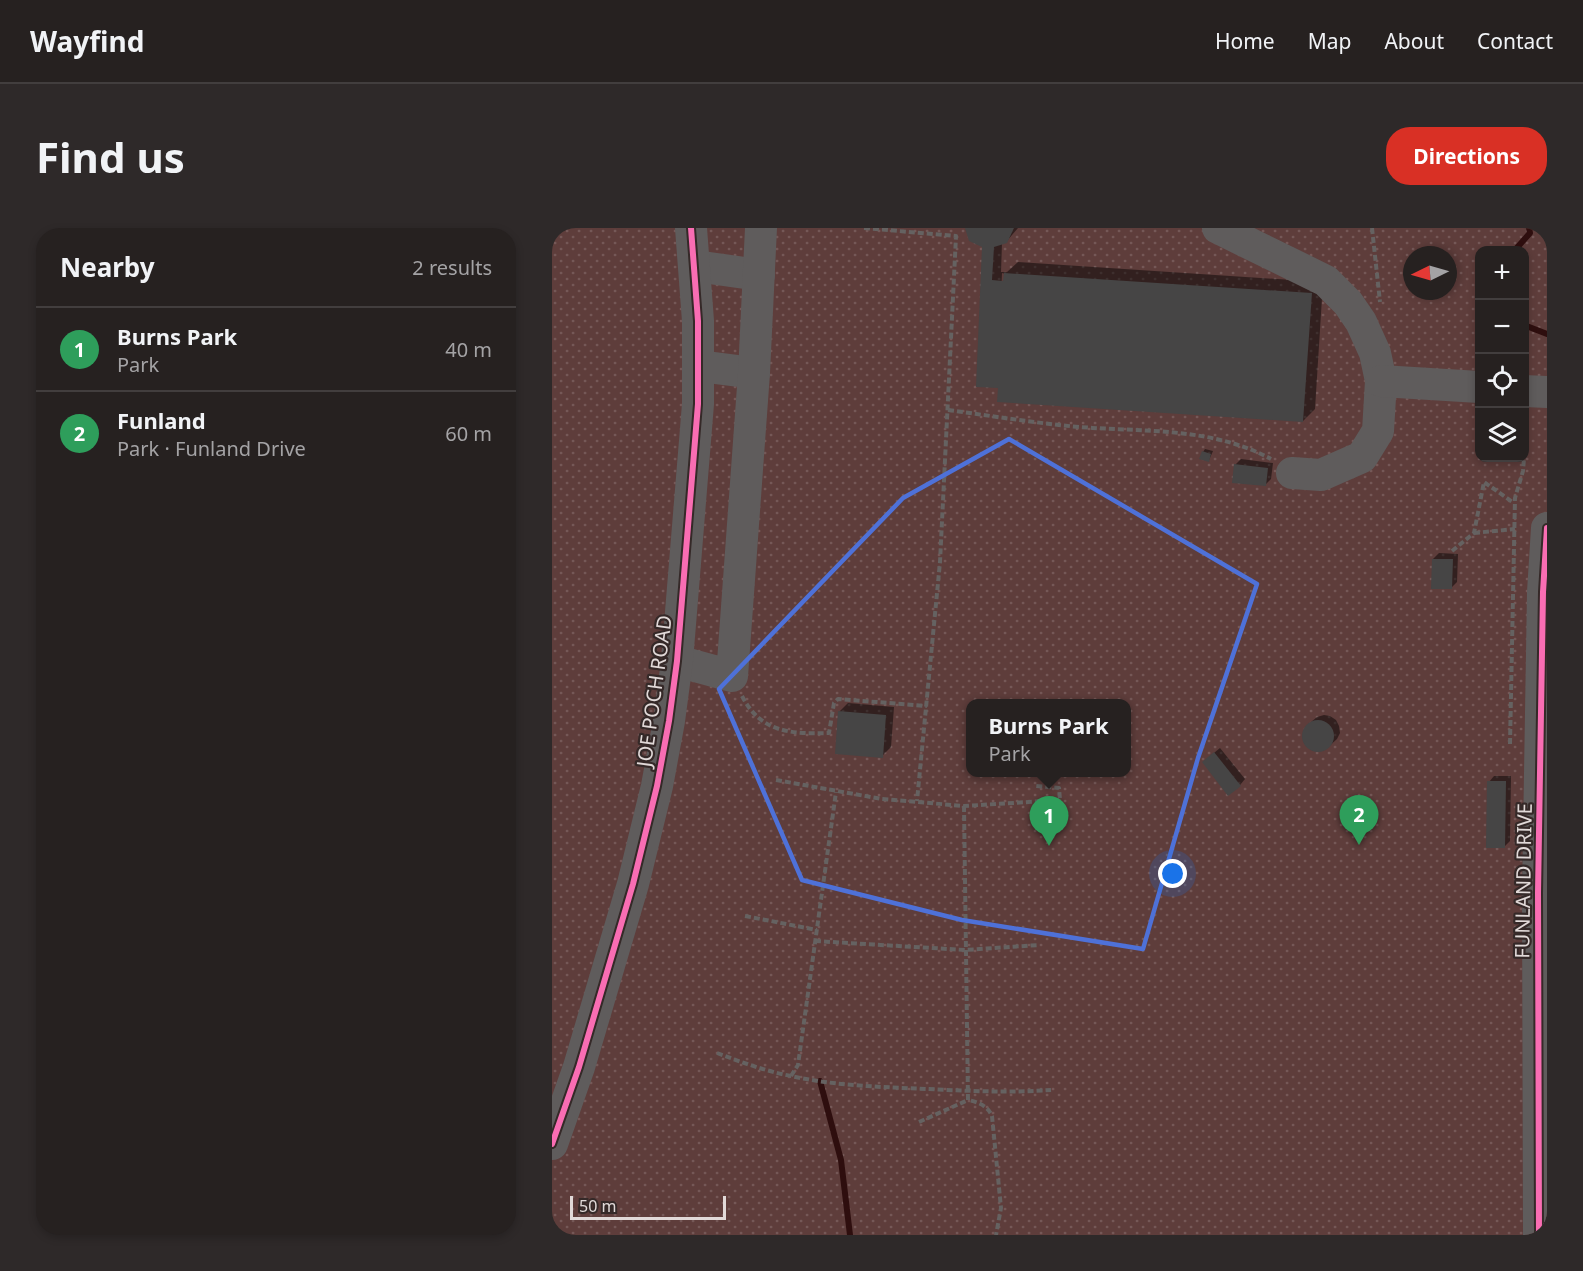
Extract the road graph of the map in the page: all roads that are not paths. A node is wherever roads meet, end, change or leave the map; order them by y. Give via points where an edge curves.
1 (691, 228) edge
2 (761, 228) edge
3 (1218, 228) edge
4 (695, 266) junction
5 (759, 275) junction
6 (699, 366) junction
7 (754, 373) junction
8 (1381, 381) junction
9 (1475, 387) edge
10 (1529, 391) edge
11 (1547, 392) edge
12 (1292, 473) road end
13 (1547, 528) edge
14 (677, 661) junction
15 (1544, 721) edge
16 (552, 1144) edge
17 (1539, 1235) edge

1 - 4 street, JOE POCH ROAD
2 - 5 street
3 - 8 street via 1334,287 1361,322 1375,353
4 - 5 street
4 - 6 street, JOE POCH ROAD
5 - 7 street
6 - 7 street
6 - 14 street, JOE POCH ROAD
7 - 14 street via 732,676
8 - 9 street
8 - 12 street via 1378,431 1362,457 1321,475
10 - 11 street
13 - 15 street, FUNLAND DRIVE via 1543,592
14 - 16 street, JOE POCH ROAD via 657,786 633,884
15 - 17 street, FUNLAND DRIVE via 1538,968

